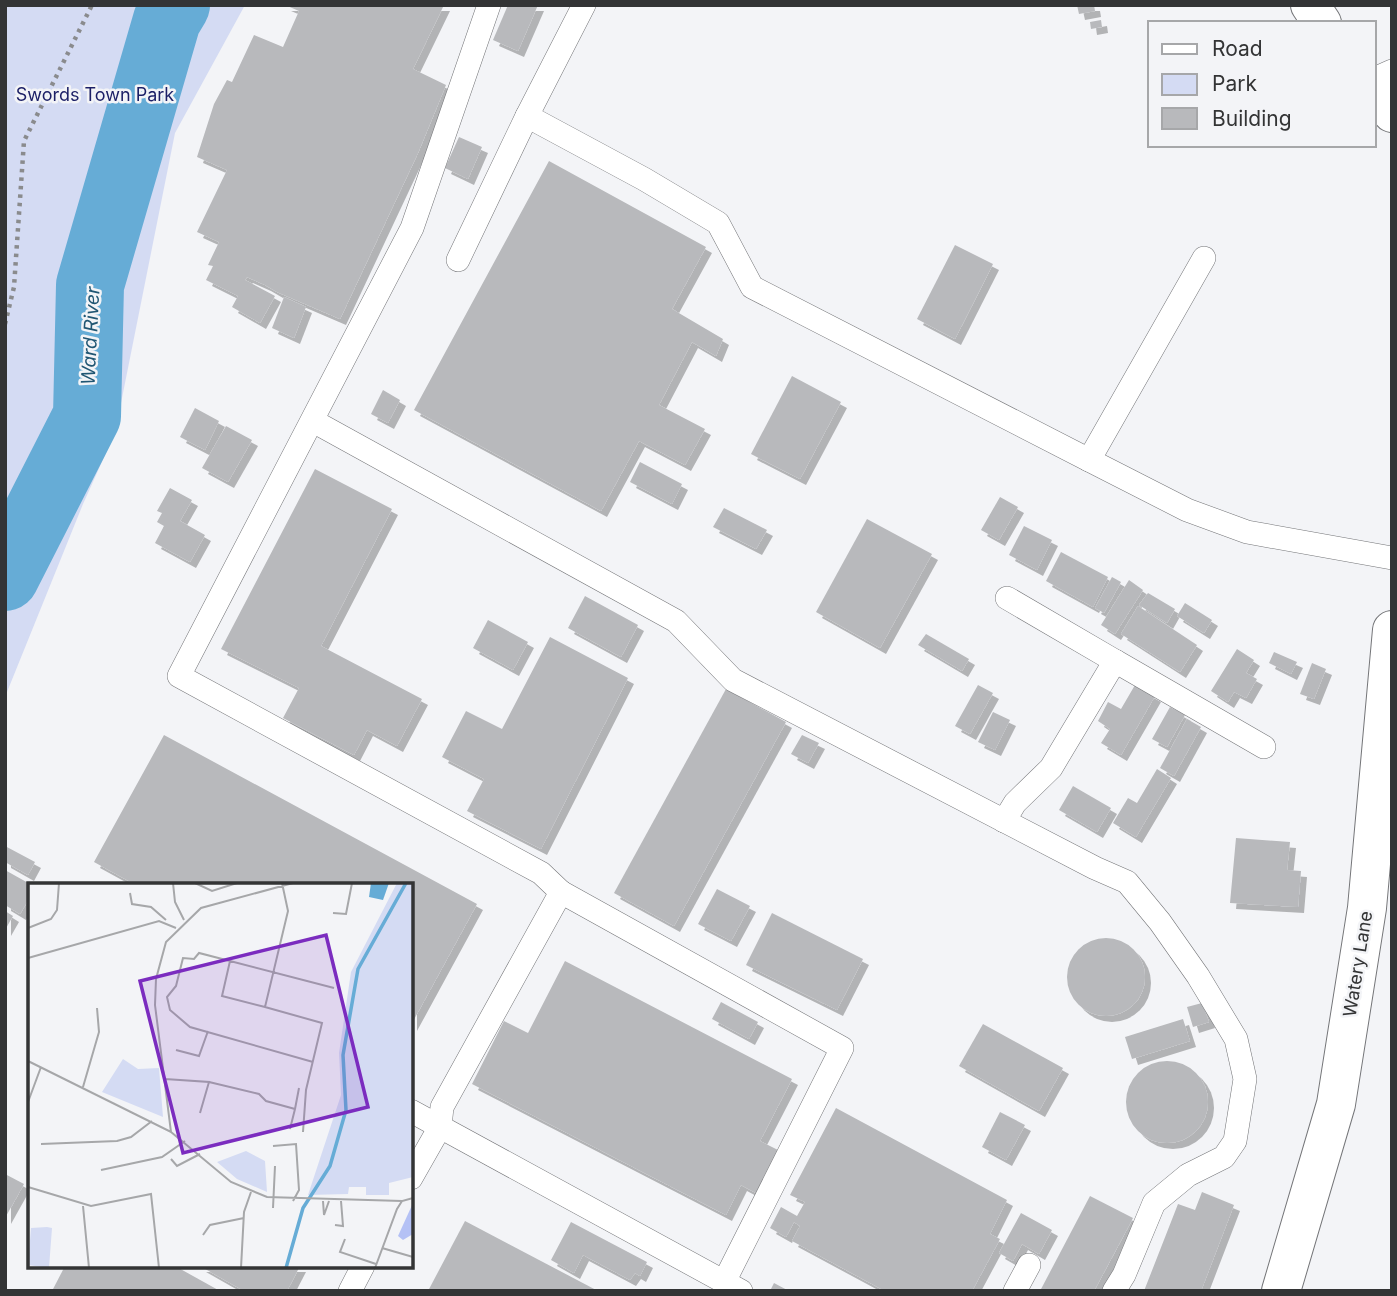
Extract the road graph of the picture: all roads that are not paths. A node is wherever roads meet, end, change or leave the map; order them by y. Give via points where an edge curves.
1 (489, 5) edge
2 (584, 5) edge
3 (1310, 5) edge
4 (1321, 21) edge
5 (1392, 71) edge
6 (1376, 78) edge
7 (1376, 93) edge
8 (1392, 113) edge
9 (527, 116) junction
10 (1204, 258) dead end
11 (458, 260) dead end
12 (313, 421) junction
13 (1089, 460) junction
14 (1392, 558) edge
15 (1007, 598) dead end
16 (1392, 630) edge
17 (1115, 661) junction
18 (1264, 747) dead end
19 (1004, 821) junction
20 (561, 892) junction
21 (413, 1112) edge
22 (440, 1127) junction
23 (413, 1174) edge
24 (1029, 1265) dead end
25 (362, 1268) edge
26 (732, 1286) edge
27 (350, 1291) edge
28 (1015, 1291) edge
29 (1114, 1291) edge
30 (1281, 1291) edge

1 - 12 lane via 412,228
2 - 9 lane
3 - 4 main road
5 - 6 lane
7 - 8 main road
9 - 11 lane
9 - 13 lane via 718,223 752,287
10 - 13 lane
12 - 19 lane via 676,621 733,680
12 - 20 lane via 179,676 541,873
13 - 14 lane via 1187,510 1247,532
15 - 17 lane
16 - 30 main road, Watery Lane via 1367,908 1336,1104
17 - 18 lane
17 - 19 lane via 1051,768 1015,803
19 - 29 lane via 1127,882 1183,954 1236,1039 1245,1079 1235,1141 1224,1157 1188,1175 1154,1203
20 - 22 lane via 442,1107
20 - 26 lane via 842,1048
21 - 22 lane
22 - 23 lane
22 - 26 lane
24 - 28 lane
25 - 27 lane

